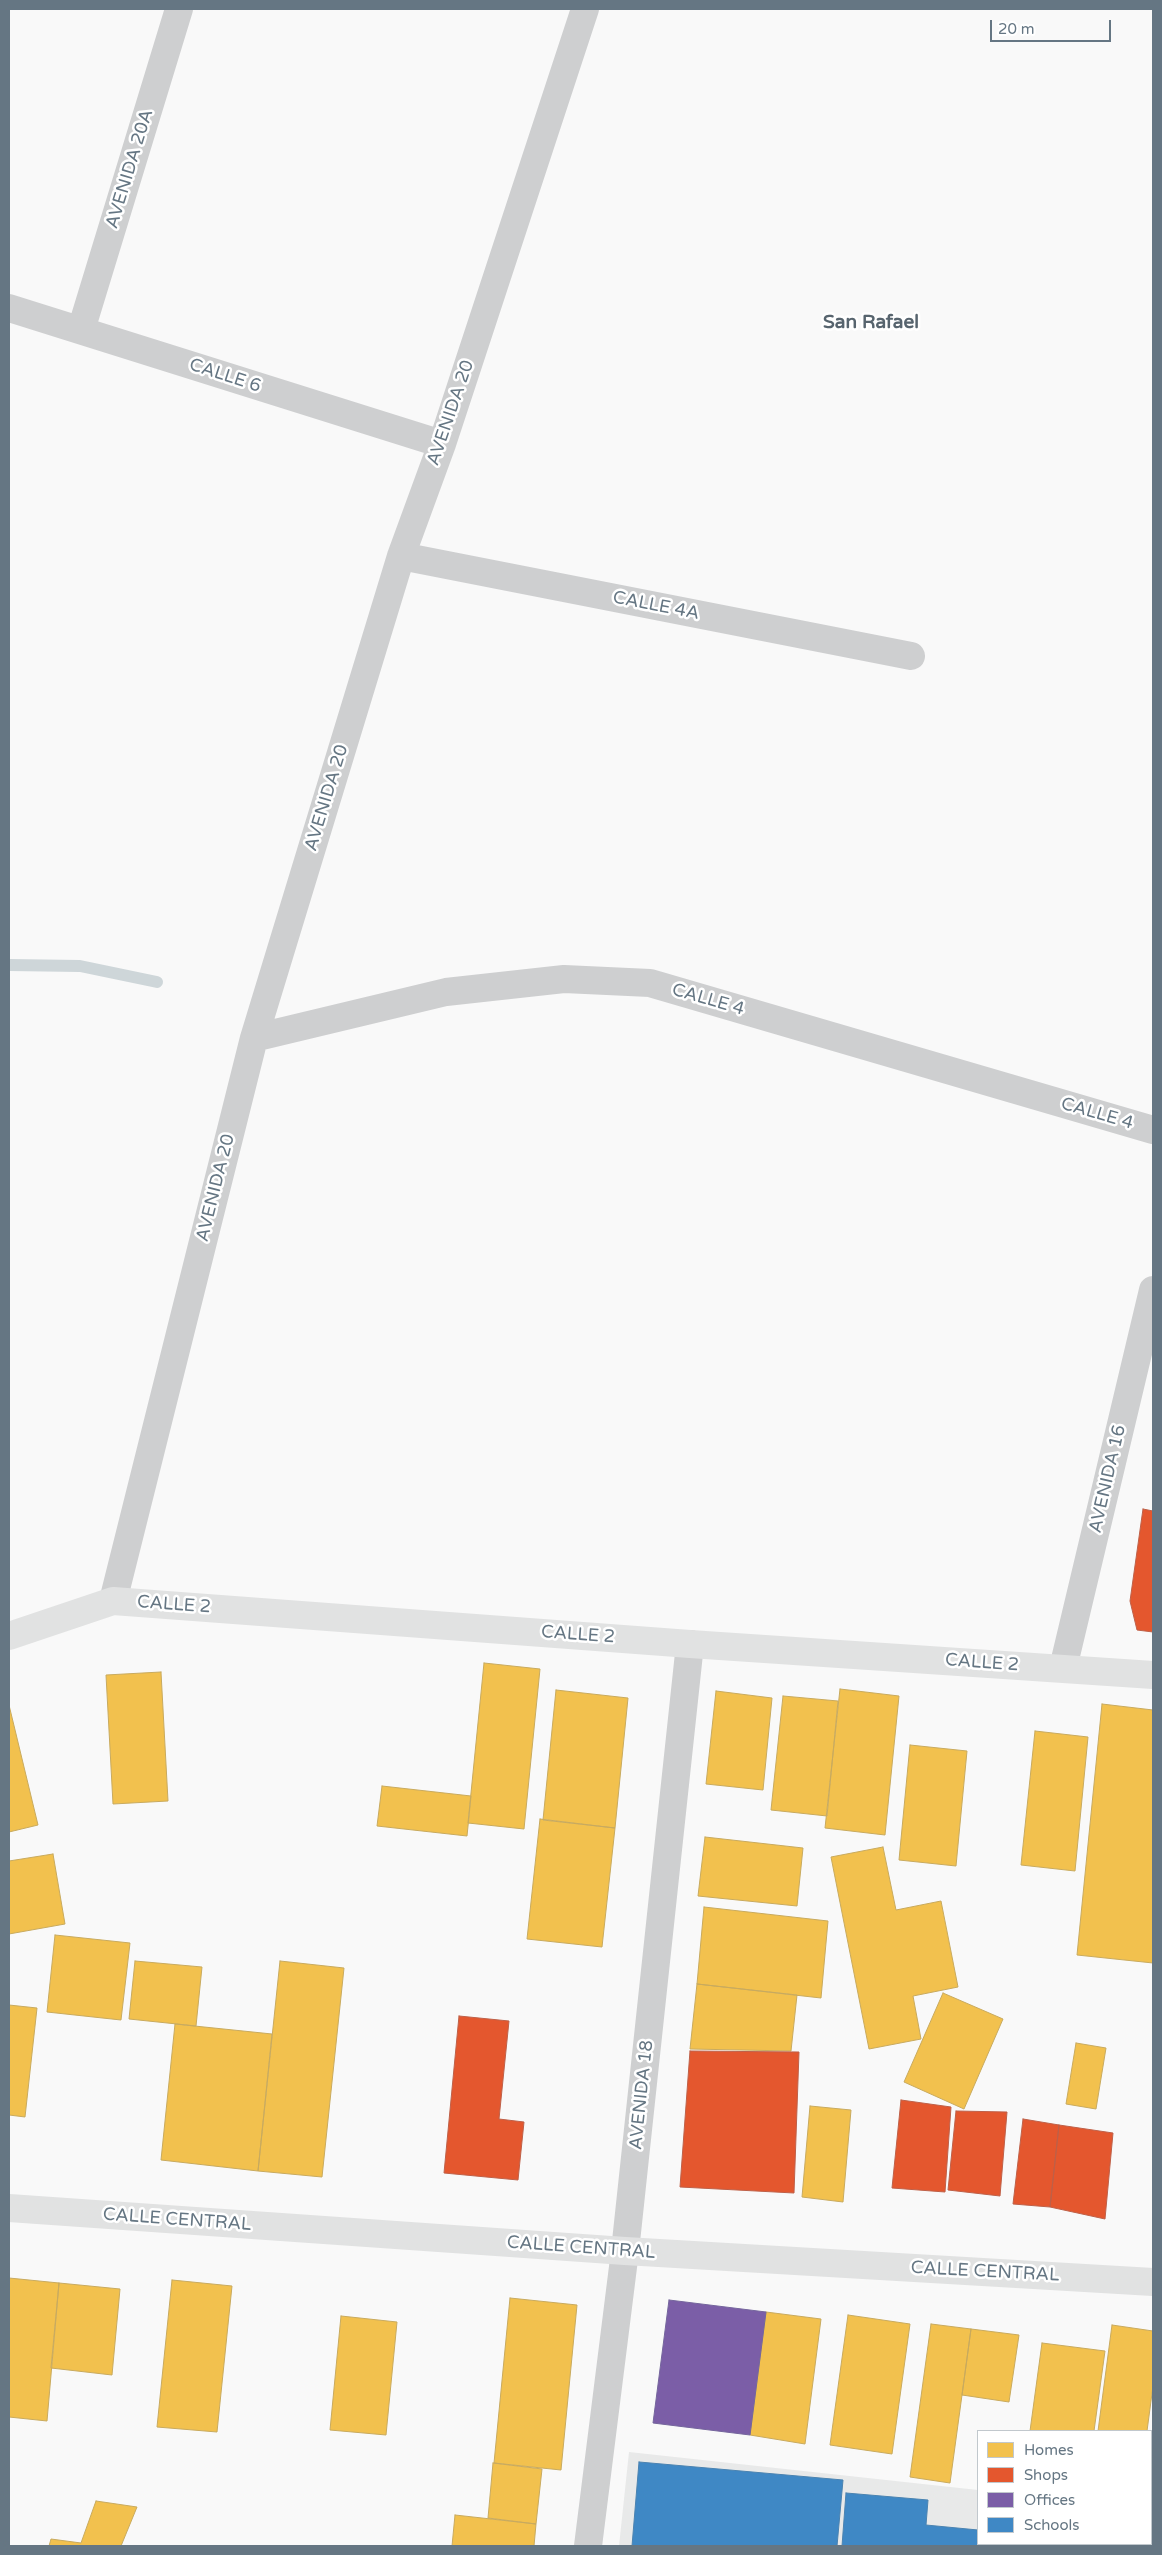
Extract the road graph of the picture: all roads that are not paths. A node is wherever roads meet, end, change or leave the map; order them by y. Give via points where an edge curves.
1 (179, 9) edge
2 (586, 9) edge
3 (9, 308) edge
4 (81, 330) junction
5 (442, 444) junction
6 (401, 556) junction
7 (911, 656) dead end
8 (254, 1038) junction
9 (1153, 1130) edge
10 (1153, 1290) edge
11 (113, 1601) junction
12 (9, 1636) edge
13 (690, 1644) junction
14 (1063, 1668) junction
15 (1153, 1675) edge
16 (9, 2208) edge
17 (625, 2251) junction
18 (1153, 2282) edge
19 (588, 2546) edge

1 - 4 street, AVENIDA 20A
2 - 5 street, AVENIDA 20
3 - 4 street, CALLE 6
4 - 5 street, CALLE 6
5 - 6 street, AVENIDA 20
6 - 7 street, CALLE 4A
6 - 8 street, AVENIDA 20
8 - 9 street, CALLE 4 via 446,992 564,979 650,983
8 - 11 street, AVENIDA 20
10 - 14 street, AVENIDA 16
11 - 12 main road, CALLE 2
11 - 13 main road, CALLE 2
13 - 14 main road, CALLE 2
13 - 17 street, AVENIDA 18
14 - 15 main road, CALLE 2
16 - 17 main road, CALLE CENTRAL
17 - 18 main road, CALLE CENTRAL
17 - 19 street, AVENIDA 18

